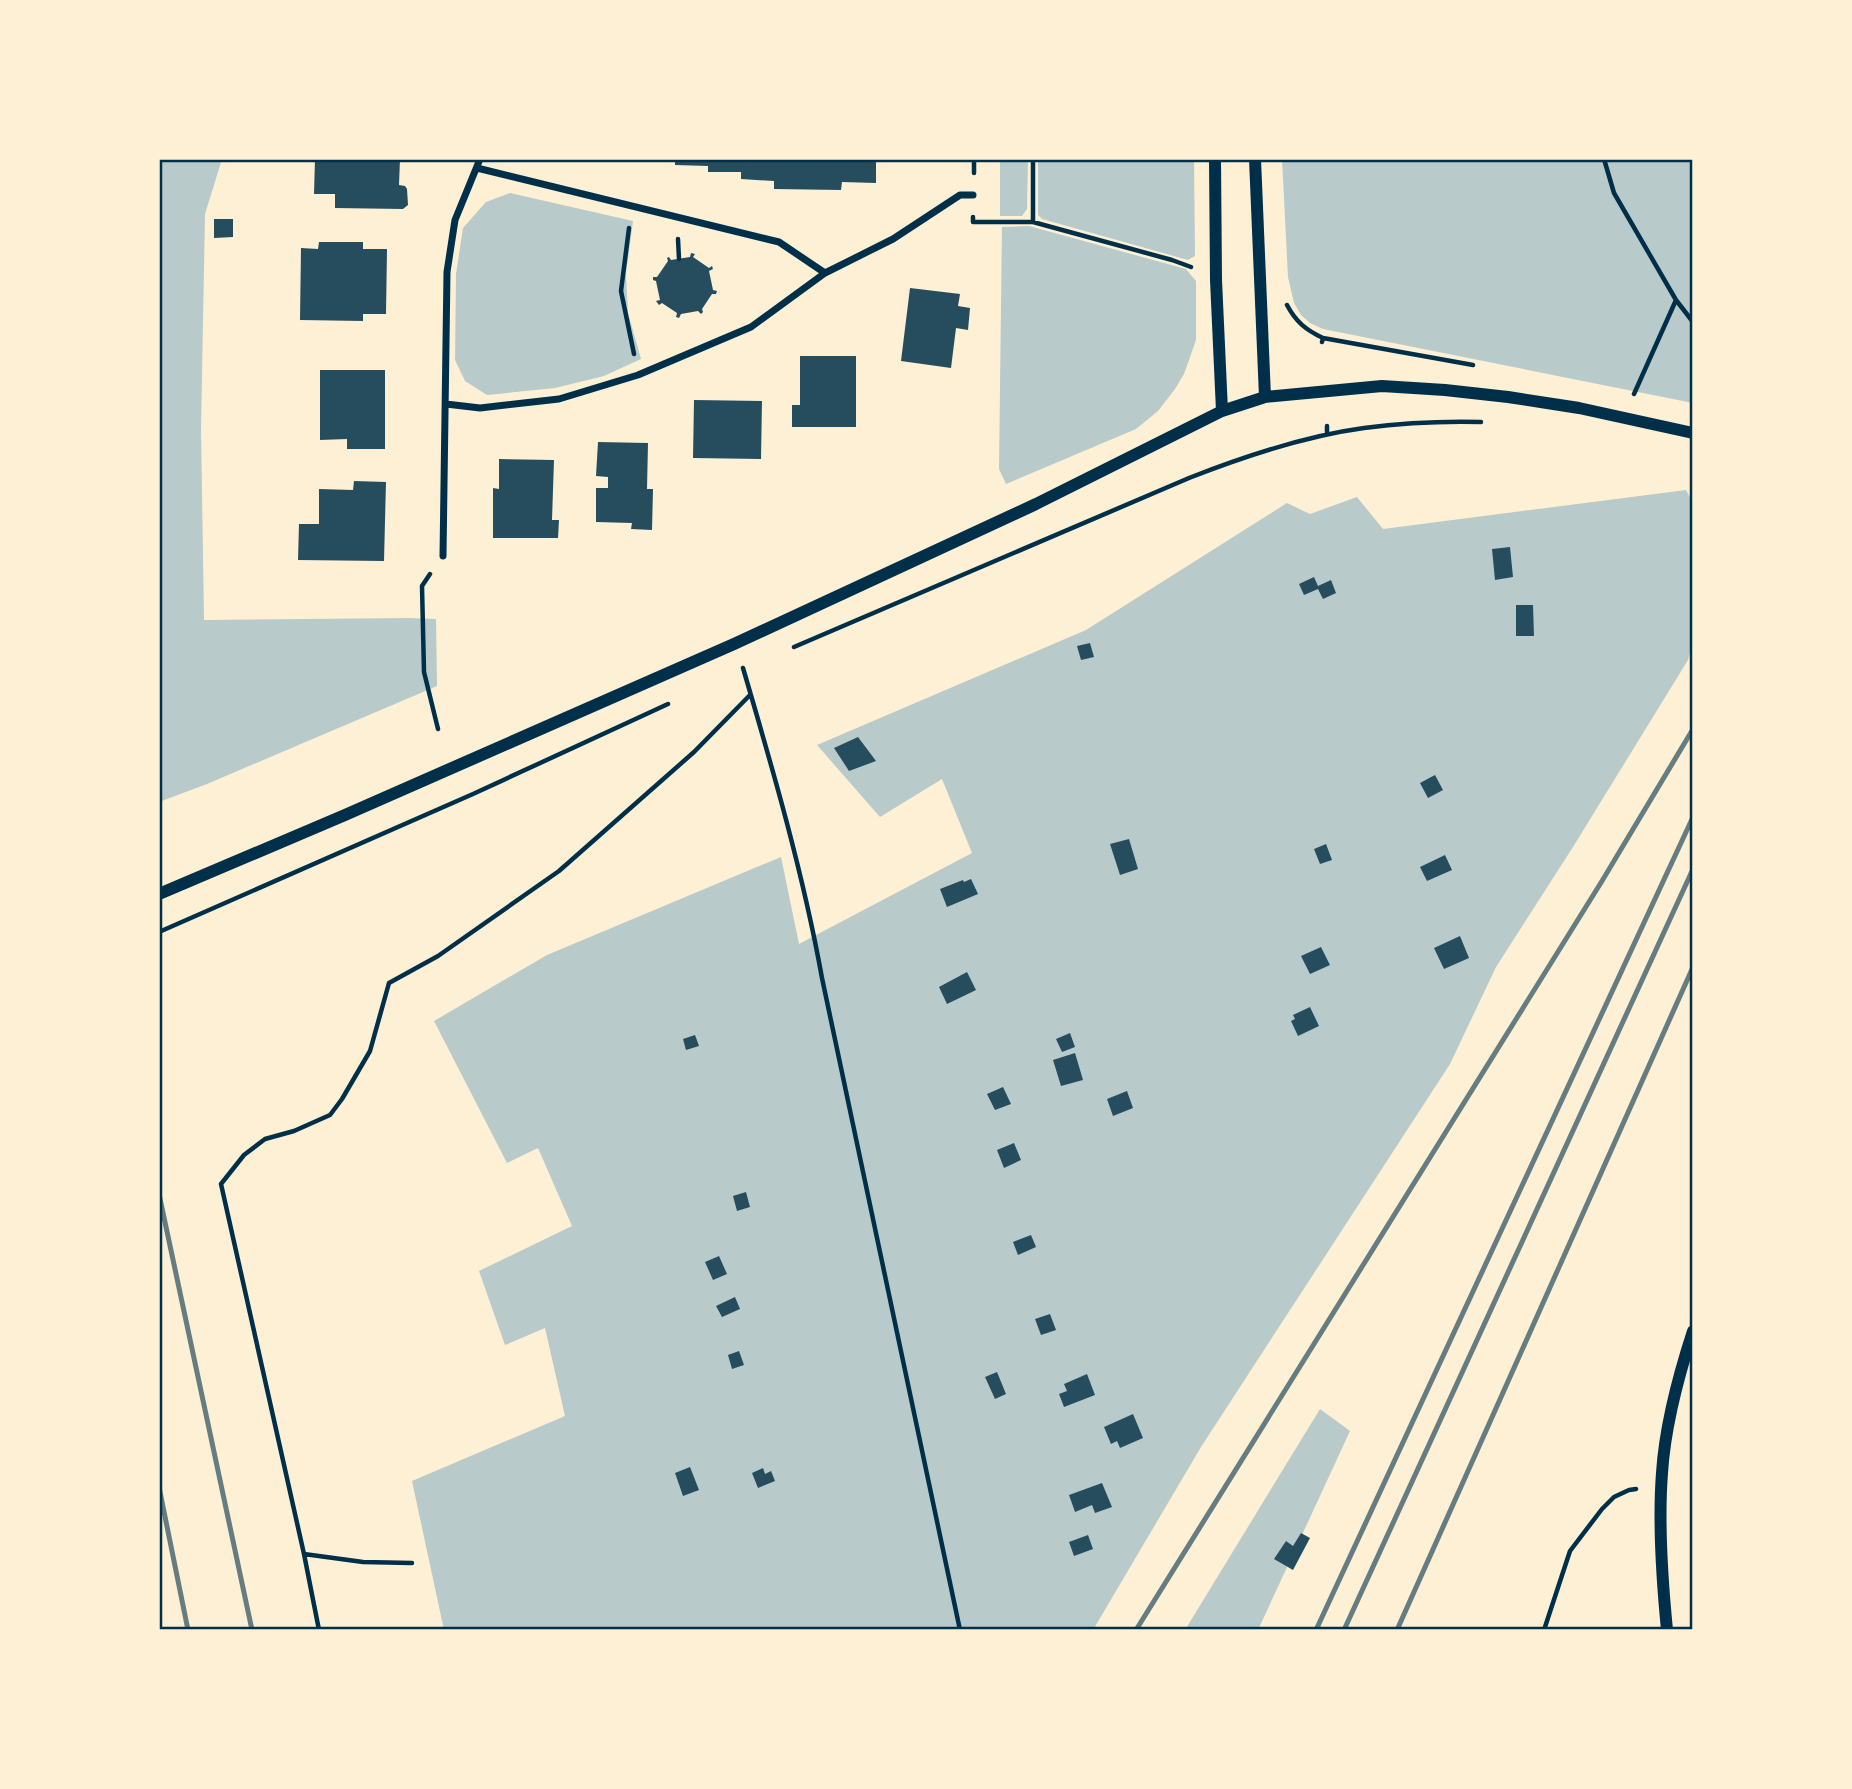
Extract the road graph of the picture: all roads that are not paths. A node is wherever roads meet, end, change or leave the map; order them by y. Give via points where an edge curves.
1 (480, 159) edge
2 (1215, 159) edge
3 (1255, 159) edge
4 (477, 168) junction
5 (974, 195) road end
6 (825, 273) junction
7 (1265, 397) junction
8 (446, 404) junction
9 (1222, 411) junction
10 (1693, 433) edge
11 (443, 556) road end
12 (159, 894) edge
13 (1693, 1331) edge
14 (1667, 1630) edge

1 - 4 street
2 - 9 street
3 - 7 street
4 - 6 street via 779,242
4 - 8 street via 456,220 447,272
5 - 6 street via 960,195 893,239
6 - 8 street via 751,327 638,375 559,399 480,408
7 - 9 street
7 - 10 street via 1382,386 1446,390 1579,408
8 - 11 street
9 - 12 street via 734,644
13 - 14 street via 1671,1408 1662,1472

